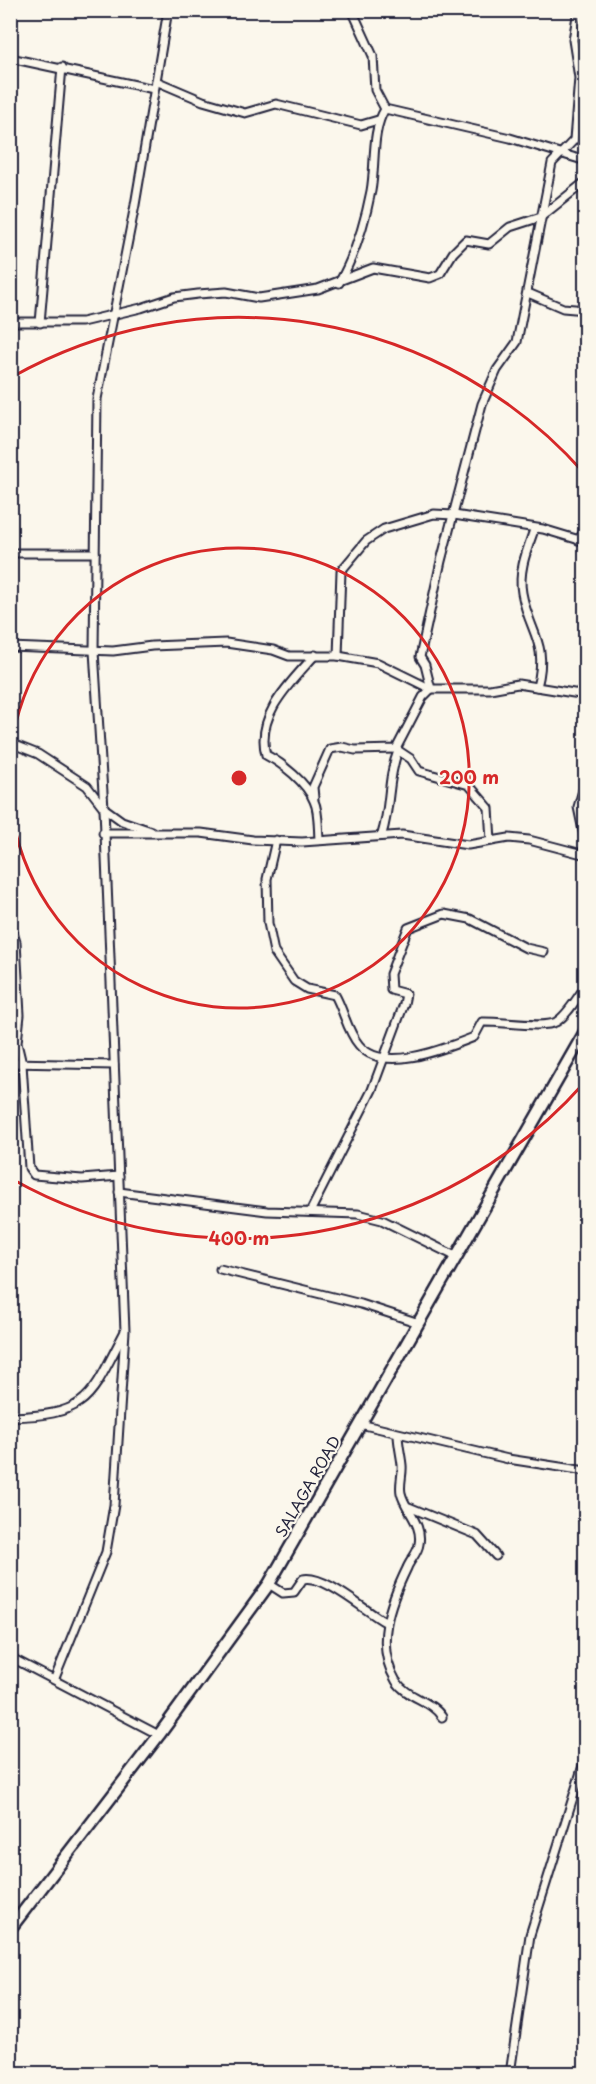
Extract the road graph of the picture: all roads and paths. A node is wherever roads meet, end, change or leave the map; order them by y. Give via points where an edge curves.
1 (168, 10) edge
2 (352, 10) edge
3 (578, 10) edge
4 (10, 58) edge
5 (62, 68) junction
6 (582, 80) edge
7 (155, 85) junction
8 (385, 109) junction
9 (378, 120) junction
10 (562, 154) junction
11 (585, 161) edge
12 (585, 181) edge
13 (541, 217) junction
14 (339, 283) junction
15 (528, 293) junction
16 (585, 310) edge
17 (115, 315) junction
18 (10, 322) edge
19 (40, 323) junction
20 (454, 515) junction
21 (534, 530) junction
22 (585, 530) edge
23 (582, 541) edge
24 (10, 553) edge
25 (95, 553) junction
26 (10, 646) edge
27 (94, 651) junction
28 (315, 655) junction
29 (338, 656) junction
30 (537, 687) junction
31 (431, 689) junction
32 (583, 695) edge
33 (585, 713) edge
34 (10, 743) edge
35 (397, 750) junction
36 (585, 780) edge
37 (314, 801) junction
38 (104, 808) junction
39 (103, 833) junction
40 (155, 833) junction
41 (382, 834) junction
42 (319, 839) junction
43 (276, 840) junction
44 (491, 841) junction
45 (585, 845) edge
46 (585, 855) edge
47 (10, 922) edge
48 (544, 952) dead end
49 (585, 986) edge
50 (585, 1030) edge
51 (385, 1059) junction
52 (10, 1063) edge
53 (22, 1064) junction
54 (114, 1065) junction
55 (119, 1176) junction
56 (119, 1192) junction
57 (310, 1212) junction
58 (455, 1256) junction
59 (220, 1269) dead end
60 (416, 1322) junction
61 (125, 1331) junction
62 (10, 1417) edge
63 (360, 1424) junction
64 (398, 1434) junction
65 (585, 1471) edge
66 (409, 1507) junction
67 (496, 1556) dead end
68 (269, 1584) junction
69 (386, 1622) junction
70 (10, 1656) edge
71 (55, 1678) junction
72 (442, 1717) dead end
73 (159, 1735) junction
74 (585, 1756) edge
75 (10, 1929) edge
76 (510, 2073) edge

1 - 7 street
2 - 8 street via 373,56 375,90
3 - 6 street via 573,40
4 - 5 street
5 - 7 street
5 - 19 street
6 - 10 street via 574,140
7 - 9 street via 245,113 276,104 361,125
7 - 17 street
8 - 9 street
8 - 10 street
9 - 14 street via 371,192 351,262
10 - 11 street
10 - 13 street via 552,163
12 - 13 street
13 - 14 street via 510,227 489,244 466,240 440,274 430,278 373,268
13 - 15 street
14 - 17 street via 260,298 226,292 174,297
15 - 16 street via 562,308
15 - 20 street via 517,342 497,370 482,404
17 - 19 street via 82,322
17 - 25 street via 97,399
18 - 19 street
20 - 21 street
20 - 29 street via 434,514 384,529 351,556 341,571
20 - 31 street via 420,657
21 - 23 street
21 - 30 street via 522,567 522,592 541,647
22 - 23 street
24 - 25 street
25 - 27 street
26 - 27 street
27 - 28 street via 226,643 289,656
27 - 38 street
28 - 29 street
28 - 37 street via 272,708 263,744 266,755 303,785
29 - 31 street via 378,663
30 - 31 street via 518,684 490,689
30 - 32 street
31 - 35 street via 423,697
32 - 33 street
34 - 38 street via 38,754 87,786
35 - 37 street via 330,749 313,787
35 - 41 street via 390,771 388,811
35 - 44 street via 411,759 419,771 469,785 489,808
36 - 45 street via 578,807
37 - 42 street
38 - 39 street
38 - 40 street
39 - 40 street
39 - 54 street
40 - 43 street
41 - 42 street
41 - 44 street via 468,845
42 - 43 street
43 - 51 street via 267,879 268,923 274,952 294,981 307,989 334,995 359,1046 370,1055
44 - 46 street via 529,840
47 - 53 street via 16,942 20,1016 17,1043
48 - 51 street via 526,948 470,919 444,914 408,928 390,974 391,990 406,994
49 - 51 street via 553,1024 482,1022 474,1038 407,1058
50 - 58 main road, SALAGA ROAD
51 - 57 street
52 - 53 street
53 - 54 street
53 - 55 street via 29,1168 34,1176
54 - 55 street
55 - 56 street
56 - 57 street via 267,1211
56 - 61 street
57 - 58 street via 358,1214 382,1220
58 - 60 main road, SALAGA ROAD
59 - 60 street via 361,1304
60 - 63 main road, SALAGA ROAD
61 - 62 street via 94,1391 71,1409 45,1416
61 - 71 street via 114,1505 106,1552
63 - 64 street
63 - 68 main road, SALAGA ROAD
64 - 65 street via 508,1459
64 - 66 street via 402,1494
66 - 67 street via 477,1535
66 - 69 street via 420,1542
68 - 69 street via 283,1593 294,1592 297,1584 311,1577 336,1588
68 - 73 main road, SALAGA ROAD
69 - 72 street via 385,1647 396,1682 436,1708
70 - 71 street
71 - 73 street
73 - 75 main road, SALAGA ROAD
74 - 76 street via 530,1935

